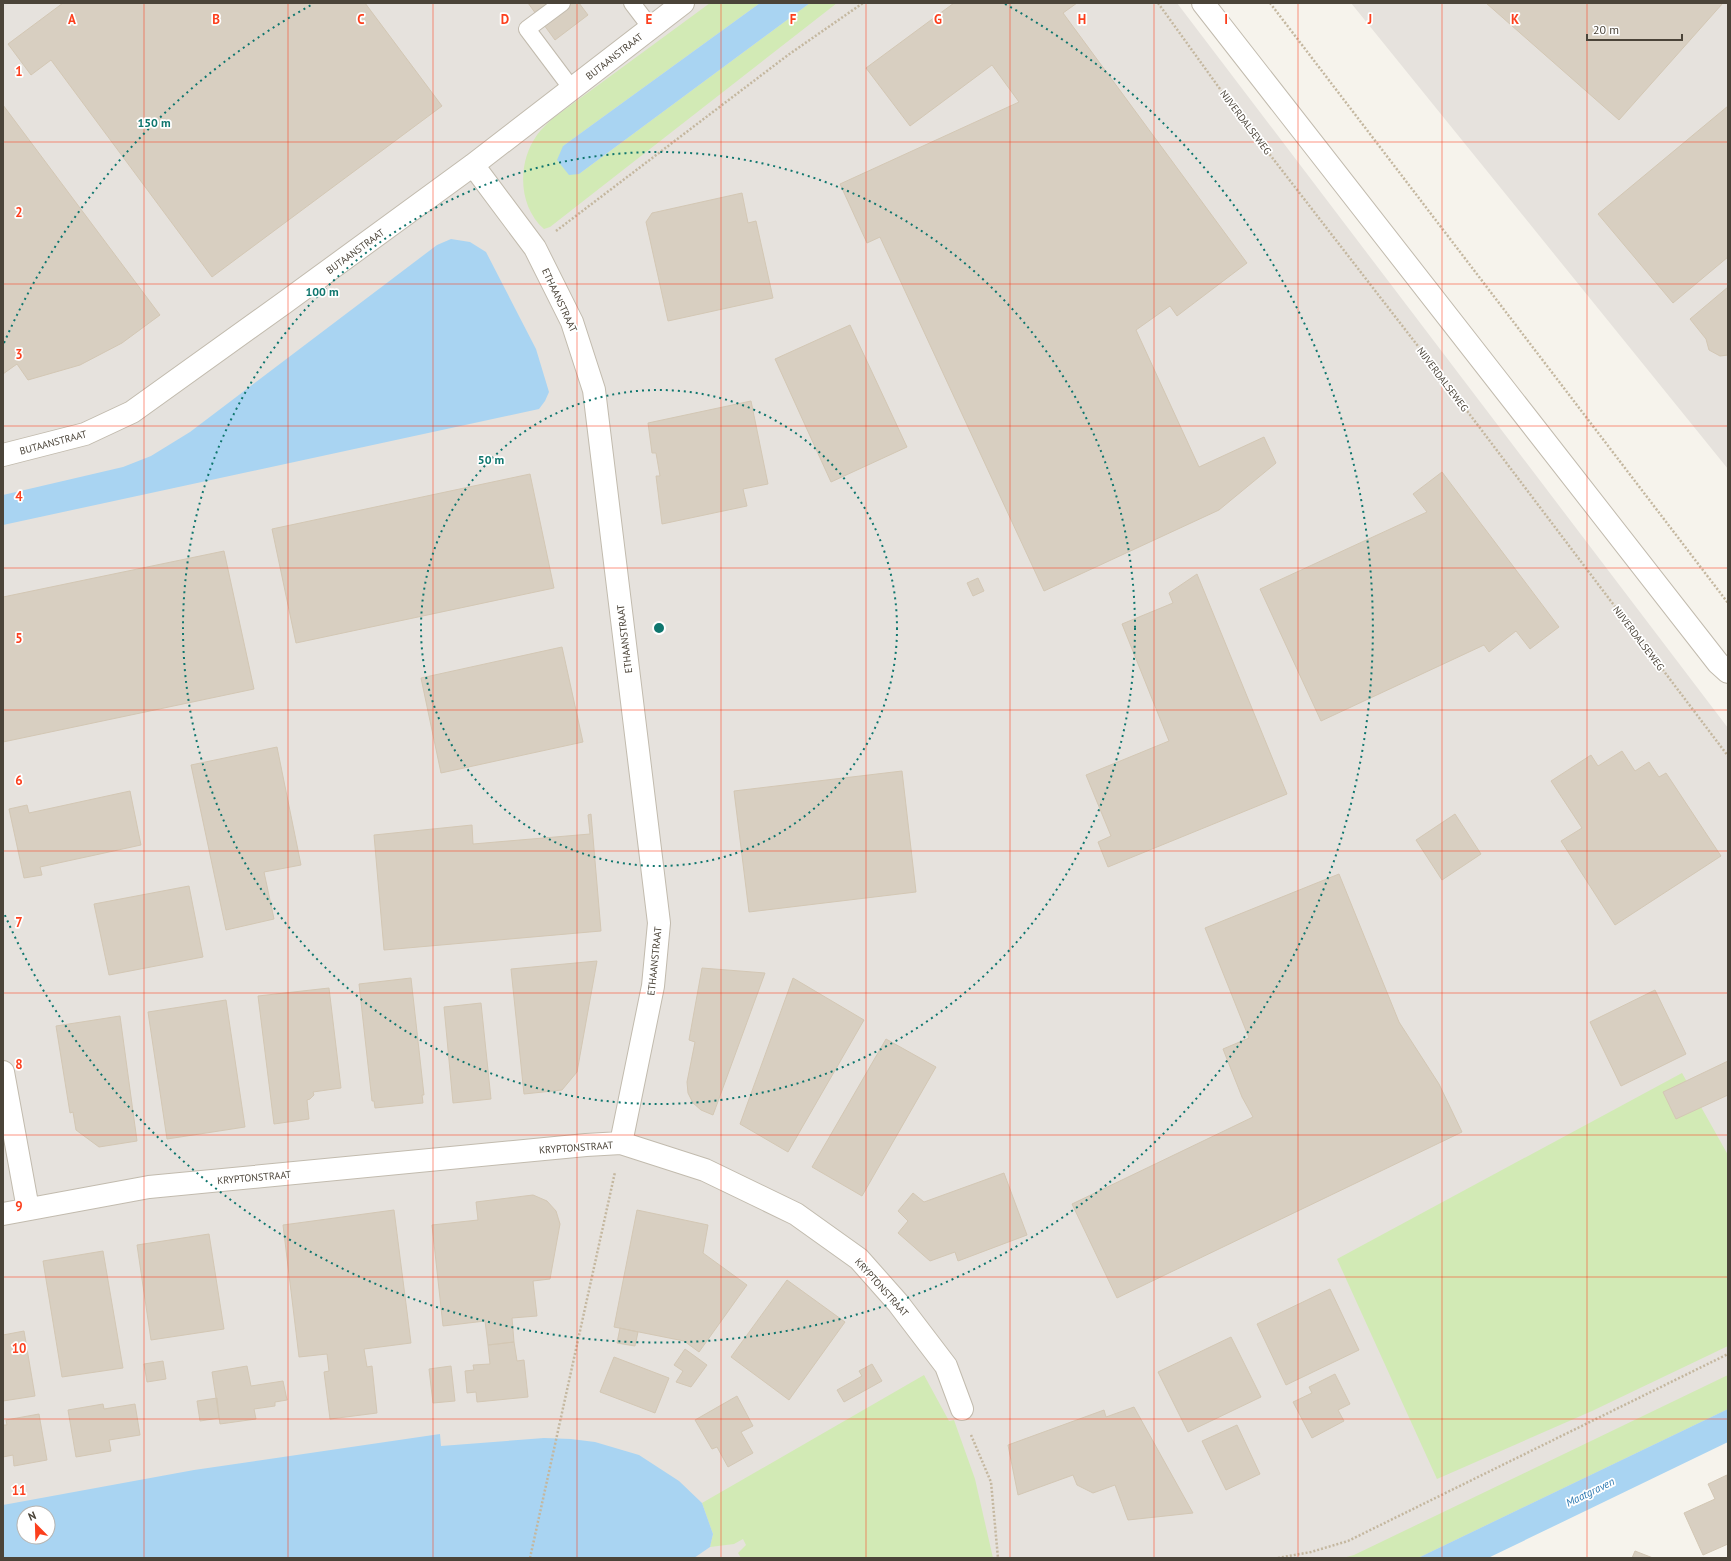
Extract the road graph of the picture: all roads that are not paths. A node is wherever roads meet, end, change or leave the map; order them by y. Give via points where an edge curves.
1 (562, 3) edge
2 (632, 3) edge
3 (683, 3) edge
4 (1203, 3) edge
5 (651, 28) junction
6 (572, 88) junction
7 (473, 165) junction
8 (3, 455) edge
9 (1728, 672) edge
10 (3, 1072) edge
11 (621, 1143) junction
12 (28, 1209) junction
13 (3, 1214) edge
14 (962, 1409) road end

1 - 6 lane via 527,30
2 - 5 lane
3 - 5 street, BUTAANSTRAAT
4 - 9 street via 1718,663
5 - 6 street, BUTAANSTRAAT
6 - 7 street, BUTAANSTRAAT
7 - 8 street, BUTAANSTRAAT via 132,412 85,434
7 - 11 street, ETHAANSTRAAT via 535,248 572,322 594,390 659,923 653,986
10 - 12 street
11 - 12 street, KRYPTONSTRAAT via 149,1187
11 - 14 street, KRYPTONSTRAAT via 705,1170 796,1214 859,1259 898,1303 946,1366
12 - 13 street, KRYPTONSTRAAT

